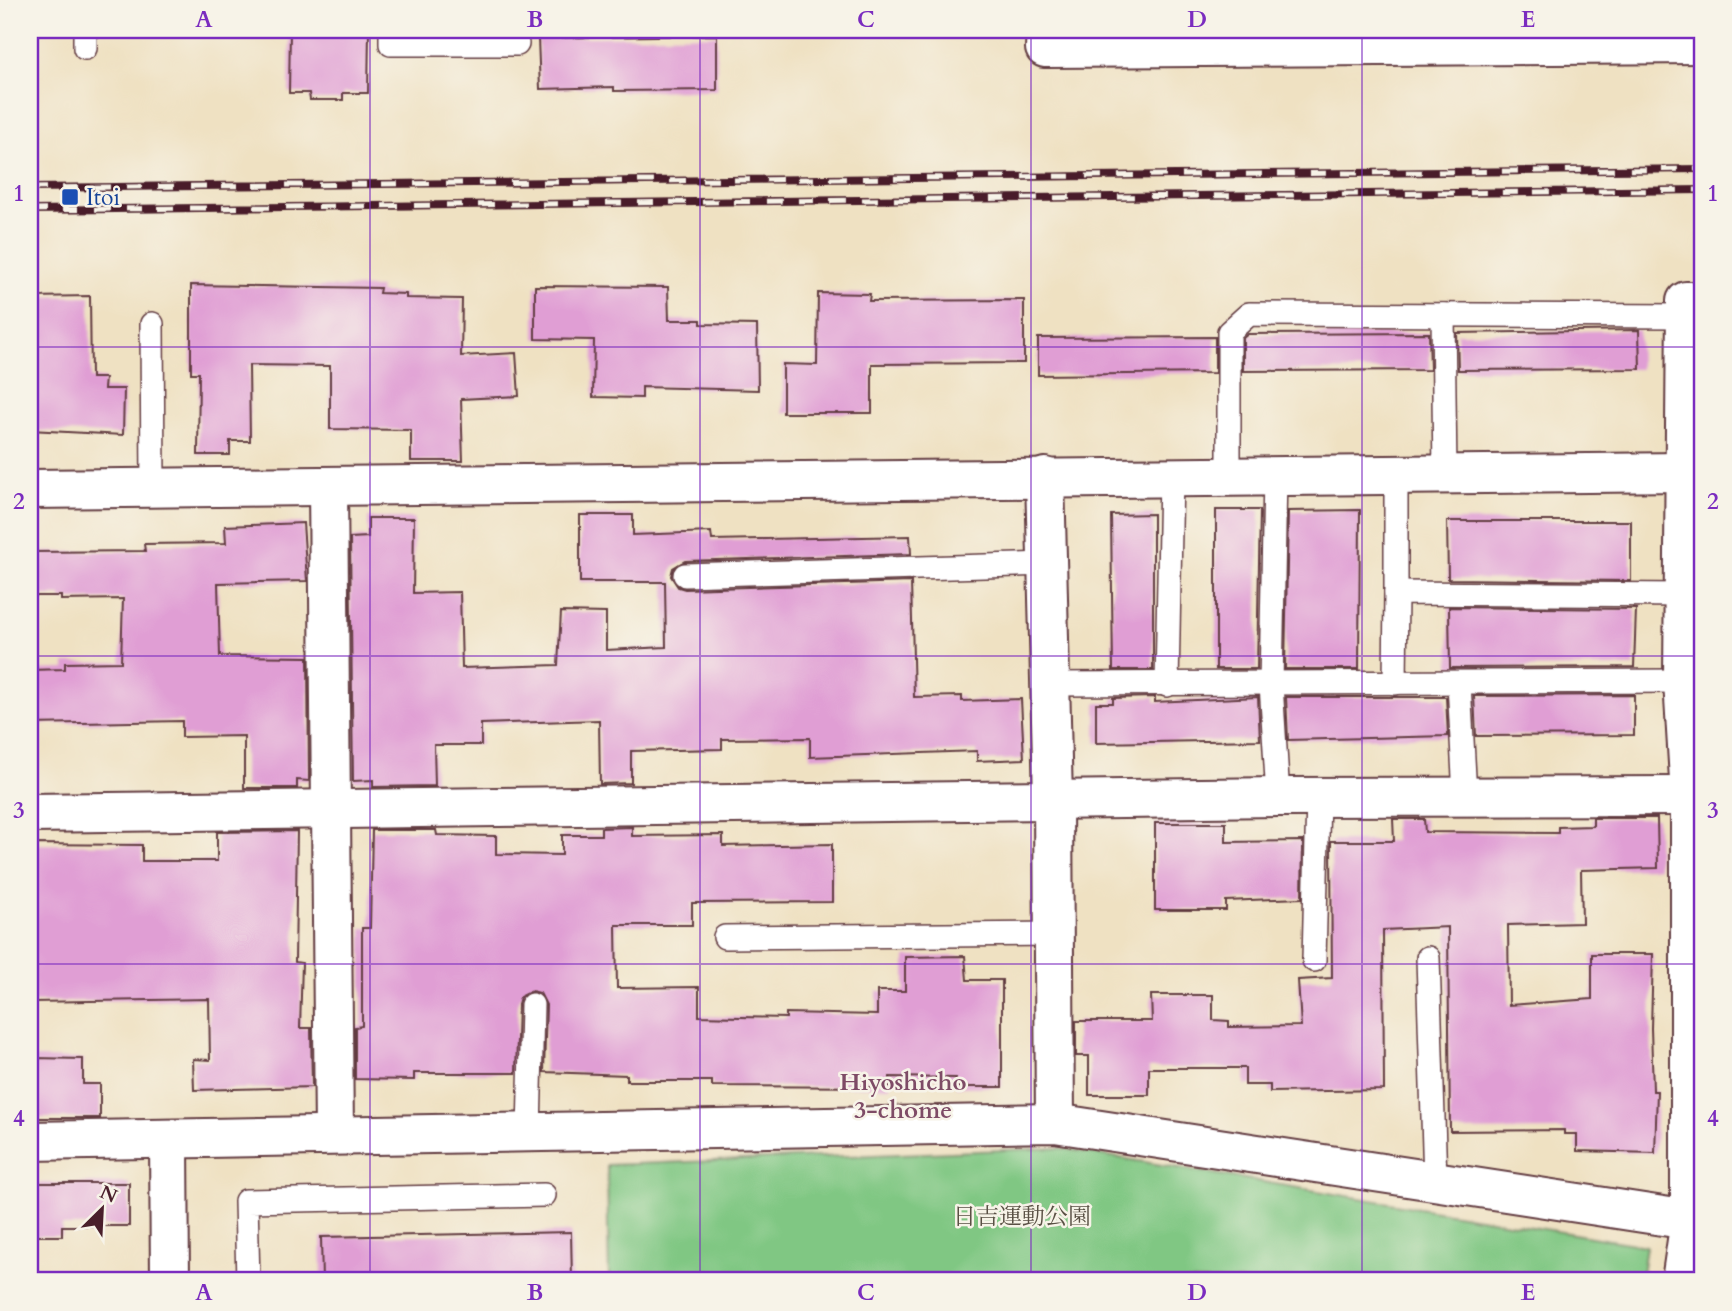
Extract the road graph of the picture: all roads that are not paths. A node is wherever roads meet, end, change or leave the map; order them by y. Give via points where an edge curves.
1 (391, 30) edge
2 (1046, 30) edge
3 (517, 44) dead end
4 (1702, 44) edge
5 (1694, 309) edge
6 (1443, 315) junction
7 (152, 324) dead end
8 (1685, 472) junction
9 (1396, 474) junction
10 (1445, 474) junction
11 (1275, 475) junction
12 (1171, 476) junction
13 (1229, 476) junction
14 (1045, 477) junction
15 (328, 486) junction
16 (153, 488) junction
17 (30, 489) edge
18 (1047, 564) junction
19 (685, 575) dead end
20 (1396, 593) junction
21 (1684, 594) junction
22 (1683, 681) junction
23 (1395, 683) junction
24 (1459, 683) junction
25 (1050, 684) junction
26 (1271, 684) junction
27 (1167, 685) junction
28 (1465, 796) junction
29 (1690, 796) junction
30 (1278, 797) junction
31 (1318, 797) junction
32 (1054, 800) junction
33 (331, 810) junction
34 (30, 813) edge
35 (1054, 934) junction
36 (725, 937) dead end
37 (1428, 958) dead end
38 (1314, 960) dead end
39 (532, 1005) dead end
40 (1055, 1123) junction
41 (529, 1134) junction
42 (334, 1135) junction
43 (169, 1140) junction
44 (30, 1141) edge
45 (1435, 1181) junction
46 (544, 1195) dead end
47 (1696, 1221) edge
48 (170, 1281) edge
49 (248, 1281) edge
50 (1681, 1281) edge

1 - 3 lane via 391,44
2 - 4 street via 1045,48
5 - 6 lane
5 - 8 street
6 - 10 lane
6 - 13 lane via 1249,314 1229,332
7 - 16 lane
8 - 10 street
8 - 21 street
9 - 10 street
9 - 11 street
9 - 20 lane
11 - 13 street
11 - 26 lane
12 - 13 street
12 - 14 street
12 - 27 lane
14 - 15 street
14 - 18 street
15 - 16 street
15 - 33 street
16 - 17 street
18 - 19 lane
18 - 25 street
20 - 21 lane
20 - 23 lane
21 - 22 street
22 - 24 lane
22 - 29 street
23 - 24 lane
23 - 26 lane
24 - 28 lane
25 - 27 lane
25 - 32 street
26 - 27 lane
26 - 30 lane
28 - 29 street
28 - 31 street
29 - 47 street
30 - 31 street
30 - 32 street
31 - 38 lane
32 - 33 street
32 - 35 street
33 - 34 street
33 - 42 street
35 - 36 lane
35 - 40 street
37 - 45 lane
39 - 41 lane
40 - 41 street
40 - 45 street
41 - 42 street
42 - 43 street
43 - 44 street
43 - 48 street
45 - 47 street
46 - 49 lane via 246,1201
47 - 50 street

